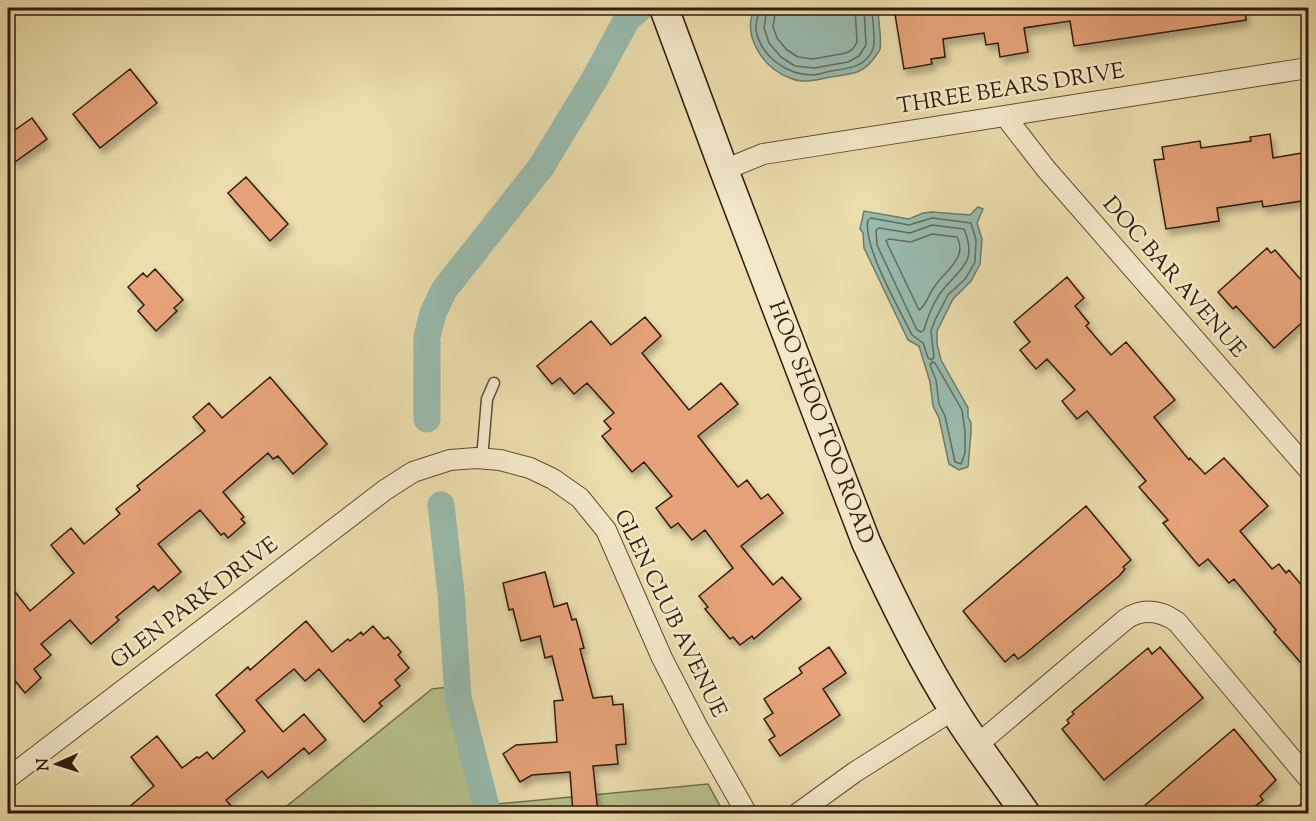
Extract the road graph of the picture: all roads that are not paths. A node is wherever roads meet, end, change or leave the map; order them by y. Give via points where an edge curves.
1 (665, 10) edge
2 (1308, 68) edge
3 (1005, 116) junction
4 (724, 170) junction
5 (494, 383) dead end
6 (482, 459) junction
7 (1307, 464) edge
8 (413, 472) joint
9 (953, 710) junction
10 (977, 745) junction
11 (8, 778) edge
12 (1308, 778) edge
13 (747, 813) edge
14 (797, 813) edge
15 (1026, 813) edge

1 - 4 street, HOO SHOO TOO ROAD
2 - 3 street, THREE BEARS DRIVE
3 - 4 street, THREE BEARS DRIVE via 757,155
3 - 7 street, DOC BAR AVENUE via 1046,169
4 - 9 street, HOO SHOO TOO ROAD via 866,542 914,642
5 - 6 lane via 487,399
6 - 8 street, GLEN CLUB AVENUE via 450,460
6 - 13 street, GLEN CLUB AVENUE via 520,465 553,479 580,498 606,530 662,658
8 - 11 street, GLEN PARK DRIVE
9 - 10 street, HOO SHOO TOO ROAD
9 - 14 street
10 - 12 street via 1126,619 1135,613 1153,611 1177,622
10 - 15 street, HOO SHOO TOO ROAD

